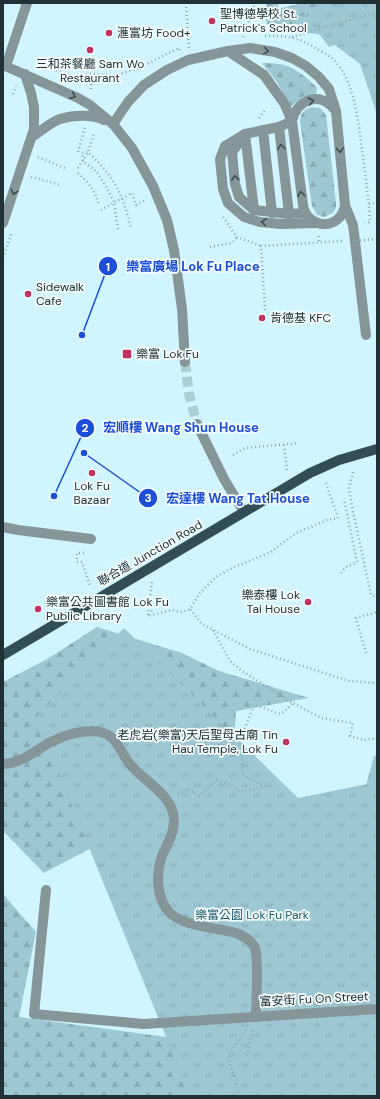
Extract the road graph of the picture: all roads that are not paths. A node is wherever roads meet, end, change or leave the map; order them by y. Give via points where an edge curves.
1 (27, 3) edge
2 (228, 51) junction
3 (4, 66) edge
4 (25, 74) junction
5 (336, 111) junction
6 (292, 121) junction
7 (113, 124) junction
8 (279, 128) junction
9 (263, 130) junction
10 (245, 134) junction
11 (33, 136) junction
12 (346, 205) junction
13 (254, 210) junction
14 (272, 213) junction
15 (305, 213) junction
16 (289, 214) junction
17 (3, 223) edge
18 (317, 223) junction
19 (366, 335) dead end
20 (185, 362) tunnel mouth
21 (197, 424) tunnel mouth
22 (377, 449) edge
23 (244, 512) junction
24 (3, 527) edge
25 (91, 538) dead end
26 (3, 655) edge
27 (3, 764) edge
28 (46, 890) dead end
29 (377, 1009) edge
30 (256, 1017) junction

1 - 3 street
2 -> 5 street via 250,48 292,58 306,66 329,89
2 - 6 street via 264,75 284,103
2 - 7 street via 191,58 167,70 144,85
3 - 4 street
4 -> 7 street via 78,98
4 - 11 street via 34,107
6 -> 5 street via 297,108 312,99 323,100
5 -> 12 street
6 - 8 street
15 -> 6 street
7 - 11 street via 97,116 60,119
7 - 20 street via 132,148 153,186 167,220 182,309
8 - 9 street
16 -> 8 street
9 - 10 street
9 - 14 street
10 - 13 street
13 -> 10 street via 239,197 235,184 232,152
18 -> 10 street via 260,222 244,217 228,203 223,189 220,159 225,146
11 -> 17 street
12 - 18 street via 342,215 331,224
12 - 19 street via 353,225
13 - 14 street
14 - 16 street
15 - 16 street
15 - 18 street
21 - 23 street via 224,479
22 - 23 main road, 聯合道 Junction Road via 339,460 310,473
23 - 26 main road, 聯合道 Junction Road
24 - 25 street
27 - 30 street, 富安街 Fu On Street via 21,759 63,737 88,731 107,734 116,741 130,765 167,801 173,813 174,827 158,872 161,898 167,910 177,919 236,933 244,936 252,944 257,955
28 - 30 street via 34,1014 144,1024
29 - 30 street, 富安街 Fu On Street

